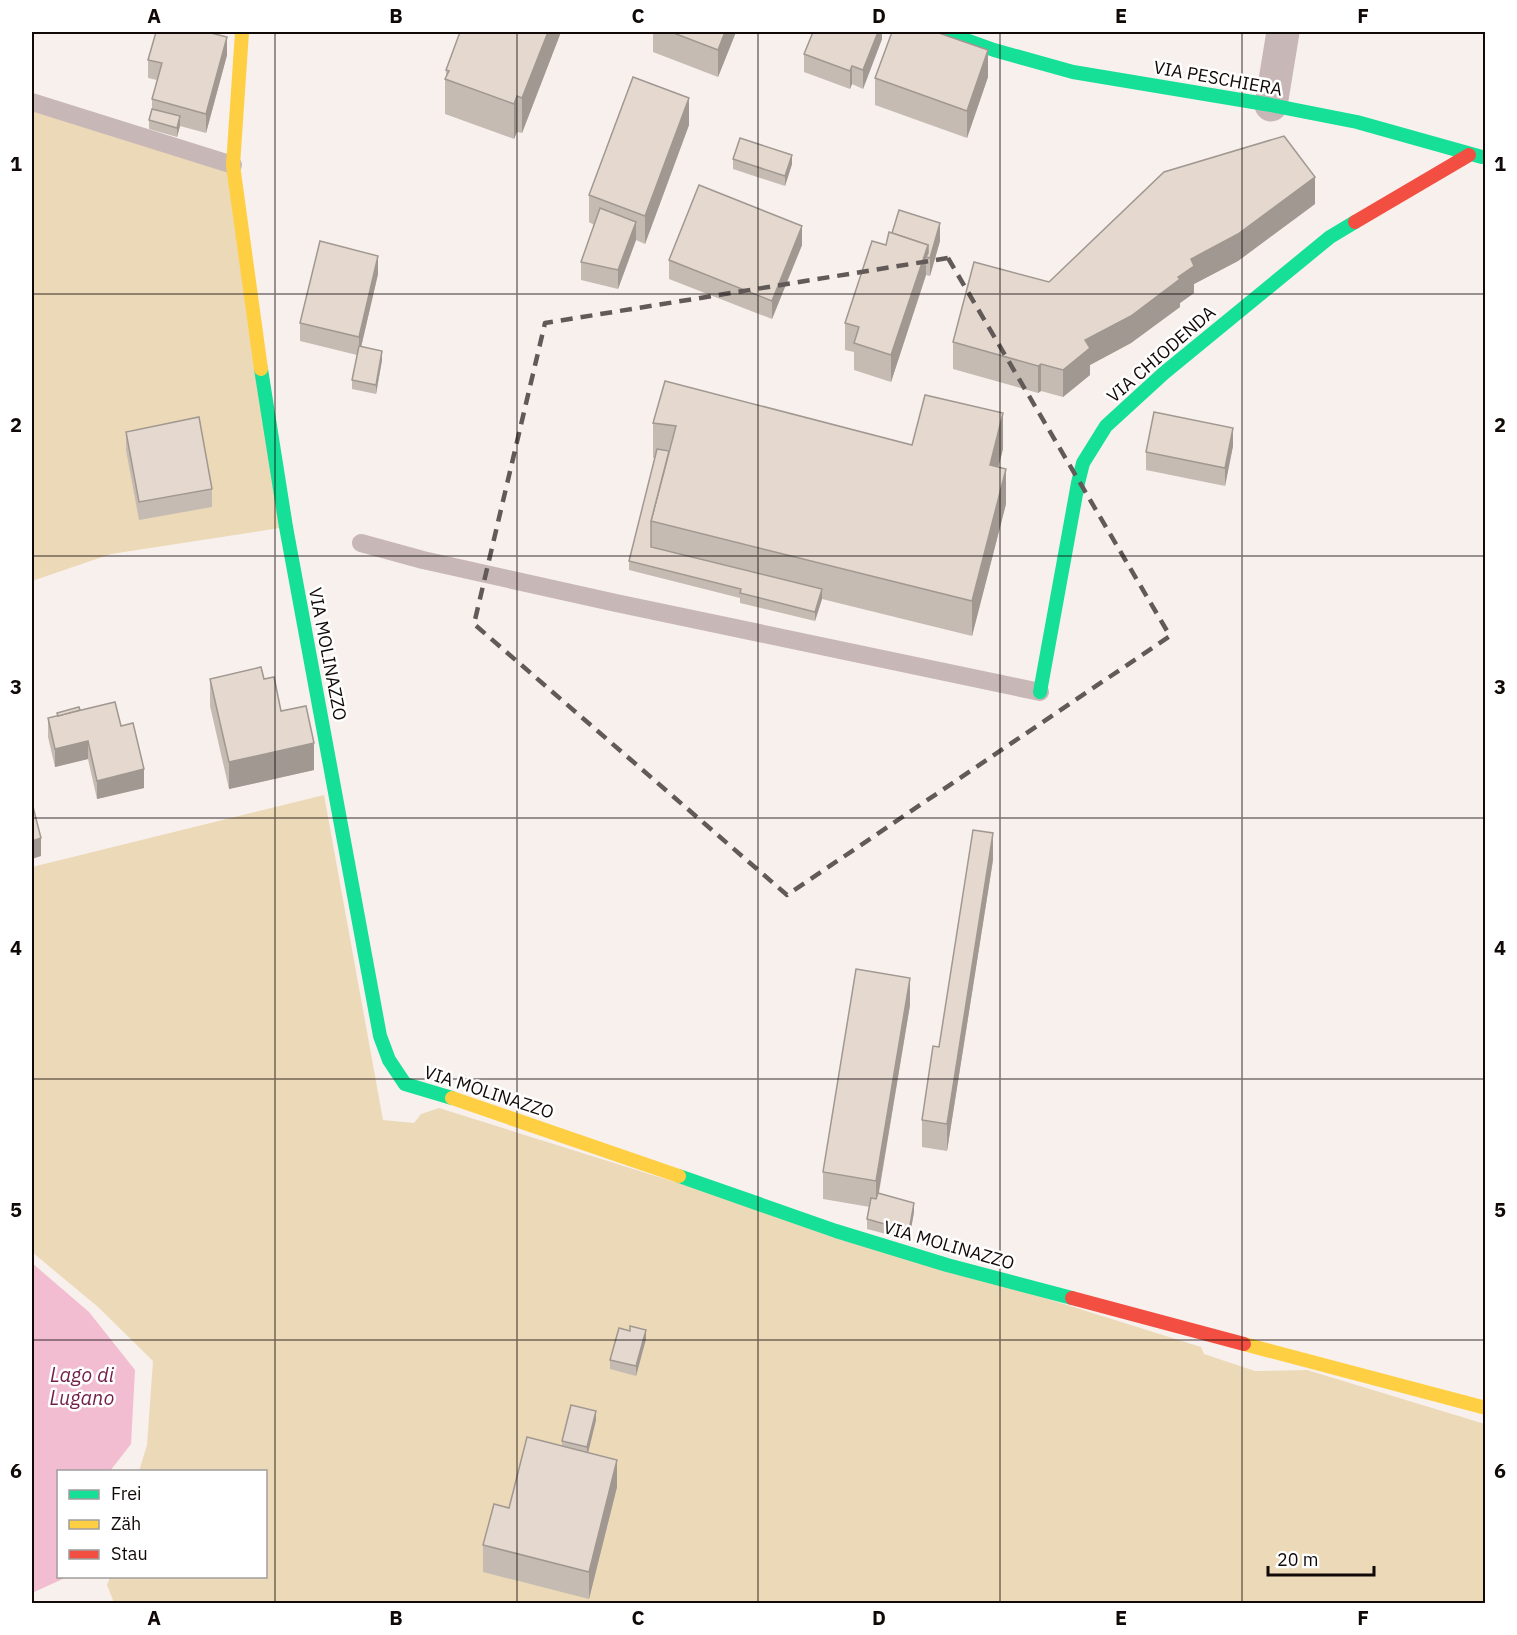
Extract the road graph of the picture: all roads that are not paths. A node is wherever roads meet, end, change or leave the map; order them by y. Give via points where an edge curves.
1 (242, 32) edge
2 (944, 32) edge
3 (1283, 32) edge
4 (32, 102) edge
5 (1271, 105) junction
6 (1469, 155) junction
7 (1485, 158) edge
8 (233, 165) junction
9 (361, 543) dead end
10 (1040, 692) joint
11 (1485, 1408) edge

1 - 8 street, VIA MOLINAZZO
2 - 5 street, VIA PESCHIERA via 1073,72
3 - 5 street
4 - 8 lane
5 - 6 street, VIA PESCHIERA via 1357,122
6 - 7 street, VIA PESCHIERA
6 - 10 street, VIA CHIODENDA via 1330,237 1164,373 1106,426 1083,463 1078,483
8 - 11 street, VIA MOLINAZZO via 270,434 380,1036 389,1060 405,1084 836,1231 936,1261
9 - 10 lane via 616,603

